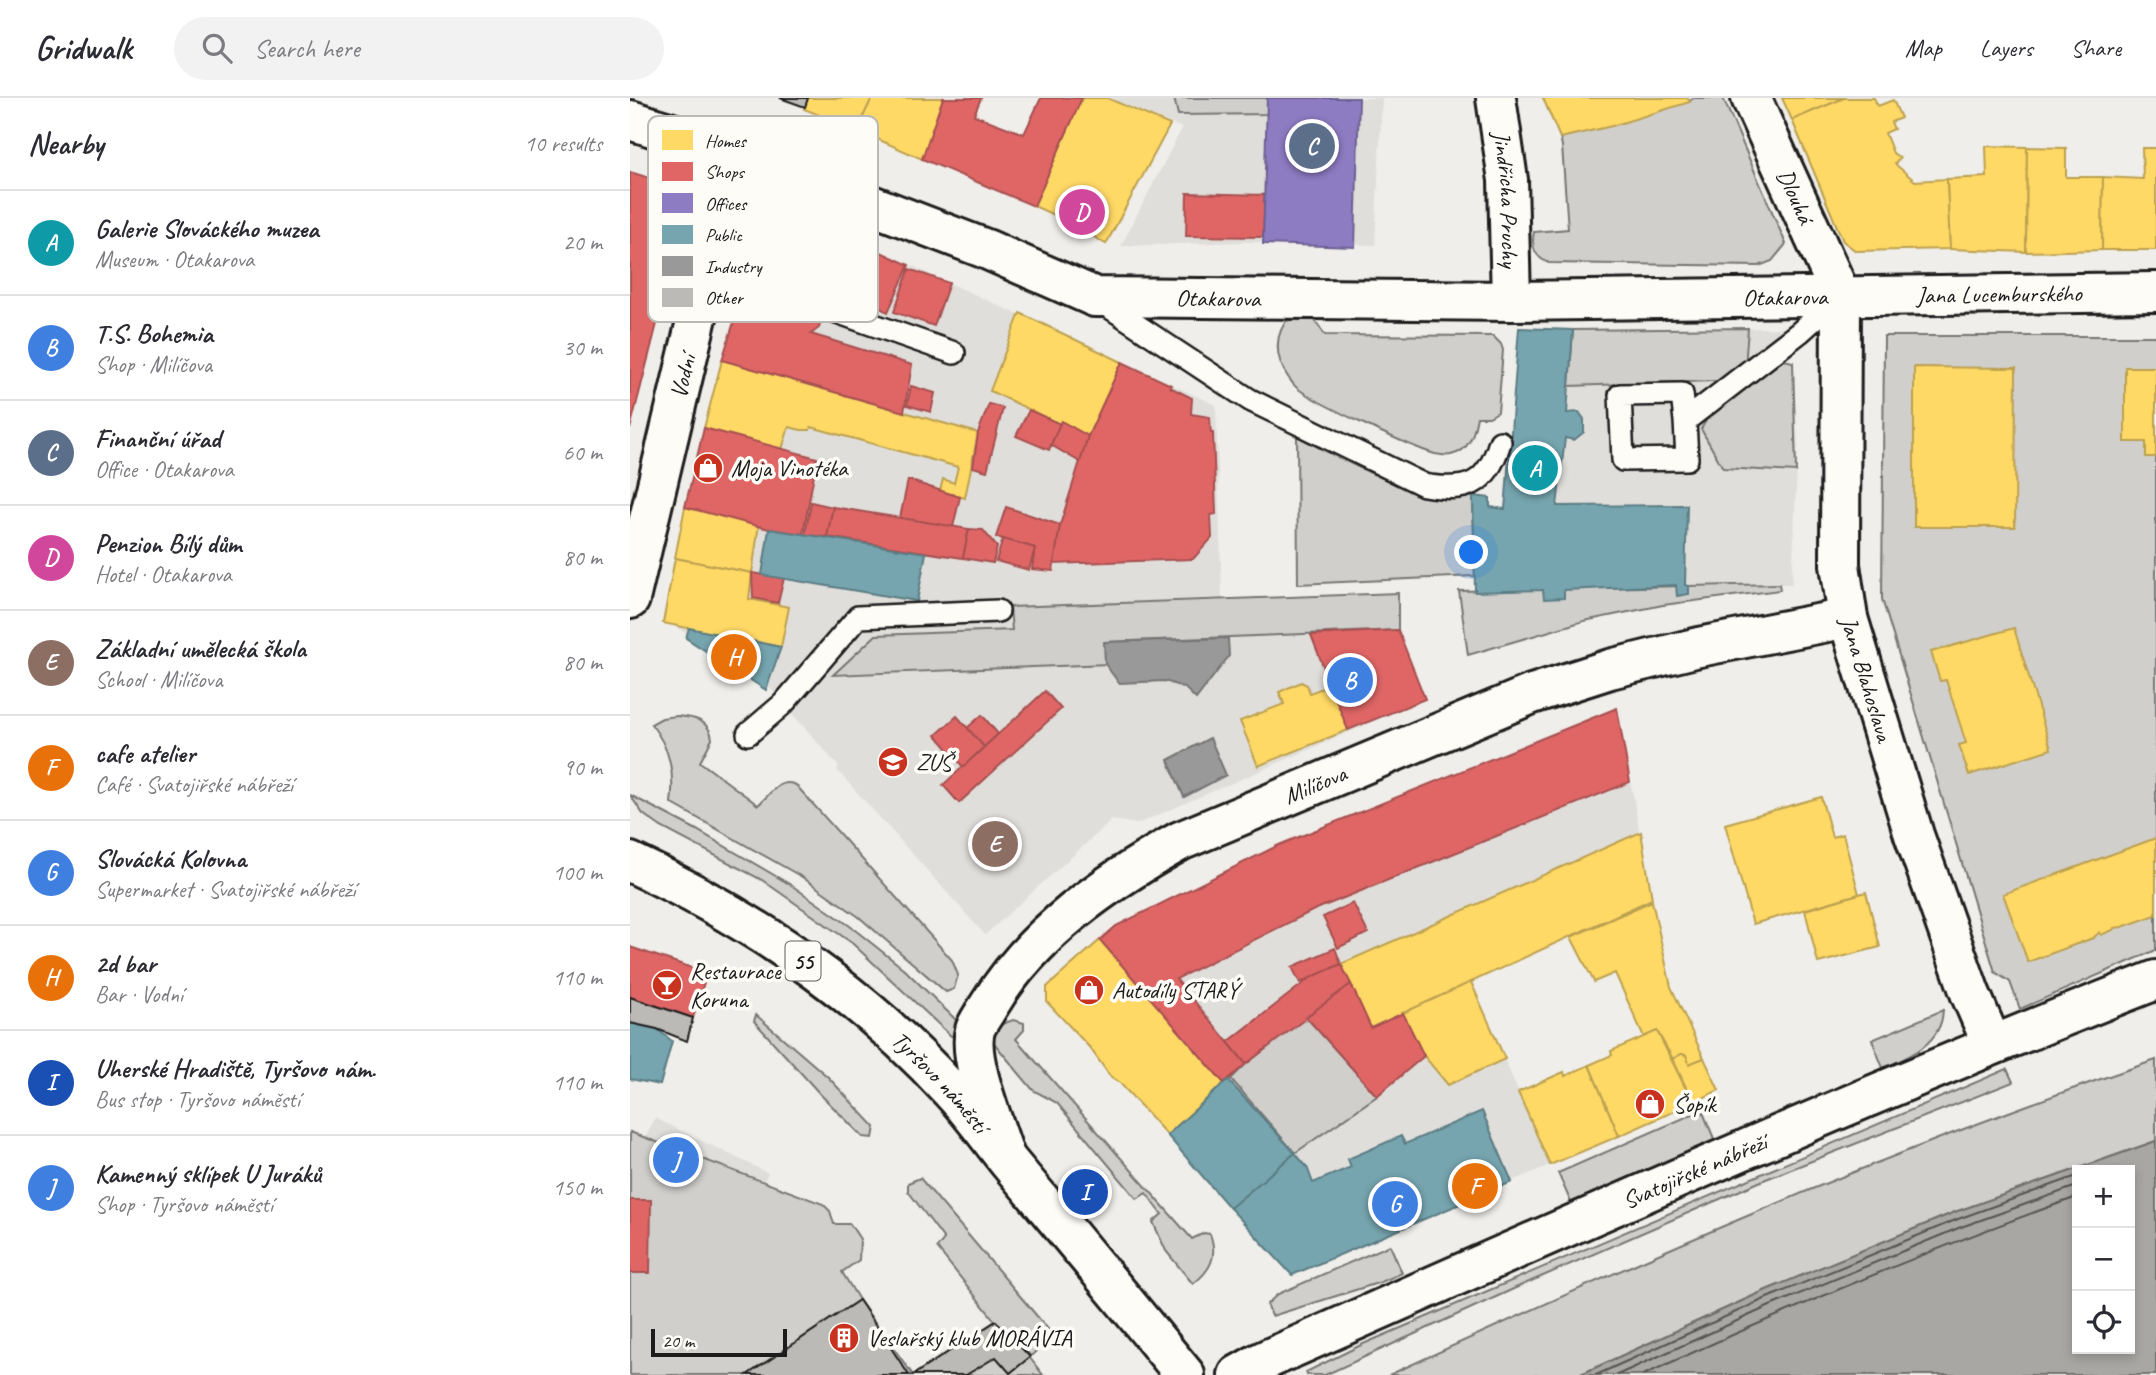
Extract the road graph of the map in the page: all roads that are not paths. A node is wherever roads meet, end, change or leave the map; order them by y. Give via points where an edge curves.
1 (1496, 98) edge
2 (1751, 98) edge
3 (630, 120) edge
4 (648, 126) edge
5 (878, 208) edge
6 (2156, 292) edge
7 (1841, 296) junction
8 (1094, 298) junction
9 (1511, 301) junction
10 (696, 322) edge
11 (865, 322) edge
12 (954, 353) dead end
13 (1685, 421) dead end
14 (1500, 442) dead end
15 (630, 599) edge
16 (998, 611) dead end
17 (1847, 618) junction
18 (748, 734) dead end
19 (630, 862) edge
20 (2156, 980) edge
21 (1992, 1044) junction
22 (1005, 1157) junction
23 (1185, 1375) edge
24 (1238, 1375) edge

1 - 9 street, Jindřicha Pruchy via 1508,180
2 - 7 street, Dlouhá
3 - 4 street, Otakarova
5 - 8 street, Otakarova
6 - 7 street, Jana Lucemburského
7 - 9 street, Otakarova
7 - 13 lane
7 - 17 street, Jana Blahoslava via 1840,565
8 - 9 street, Otakarova
8 - 14 lane via 1250,400 1424,485 1465,486 1480,479 1491,468
10 - 15 street, Vodní
11 - 12 lane
16 - 18 lane via 858,617 783,704
17 - 21 street, Jana Blahoslava via 1914,835
17 - 22 street, Milíčova via 1699,647 1532,694 1180,841 1128,870 1038,945 998,990 975,1030 974,1056
19 - 22 street, Tyršovo náměstí / 55 via 749,925 838,986 953,1092
20 - 21 street, Svatojiřské nábřeží
21 - 24 street, Svatojiřské nábřeží
22 - 23 street, Tyršovo náměstí / 55

